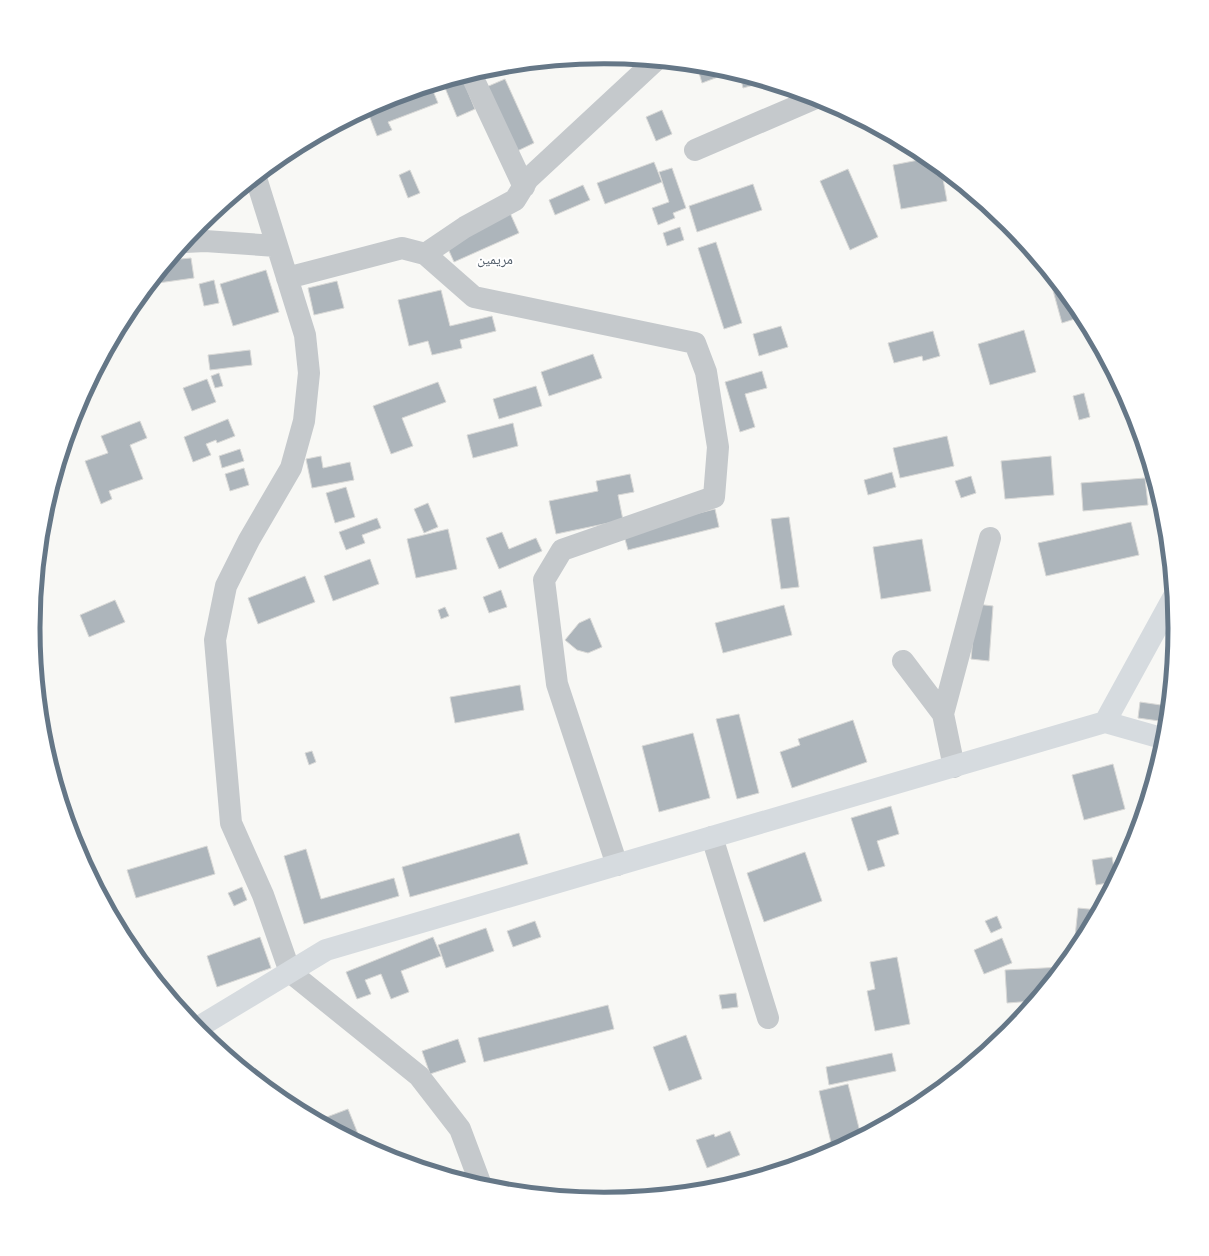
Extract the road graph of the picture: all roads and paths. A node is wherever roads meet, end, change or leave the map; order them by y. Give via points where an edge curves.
1 (651, 66) edge
2 (473, 79) edge
3 (808, 101) edge
4 (694, 150) dead end
5 (257, 183) edge
6 (524, 187) junction
7 (193, 242) edge
8 (276, 246) junction
9 (425, 254) junction
10 (286, 278) junction
11 (990, 538) dead end
12 (1168, 606) edge
13 (903, 661) dead end
14 (943, 714) junction
15 (1105, 722) junction
16 (1158, 737) edge
17 (954, 767) junction
18 (712, 837) junction
19 (617, 865) junction
20 (290, 972) junction
21 (768, 1018) dead end
22 (203, 1025) edge
23 (478, 1178) edge

1 - 6 street via 528,179
2 - 6 street
3 - 4 street
5 - 8 street
6 - 9 street via 515,200 465,227
7 - 8 street
8 - 10 street
9 - 10 street via 402,248
9 - 19 street via 474,297 695,343 706,372 718,446 714,497 562,550 544,580 557,684
10 - 20 street via 305,335 309,373 304,421 291,468 226,586 215,640 231,823 263,895
11 - 14 street
12 - 15 street
13 - 14 street
14 - 17 street
15 - 16 street
15 - 17 street
17 - 18 street
18 - 19 street
18 - 21 street
19 - 20 street via 326,950
20 - 22 street
20 - 23 street via 419,1076 460,1129

